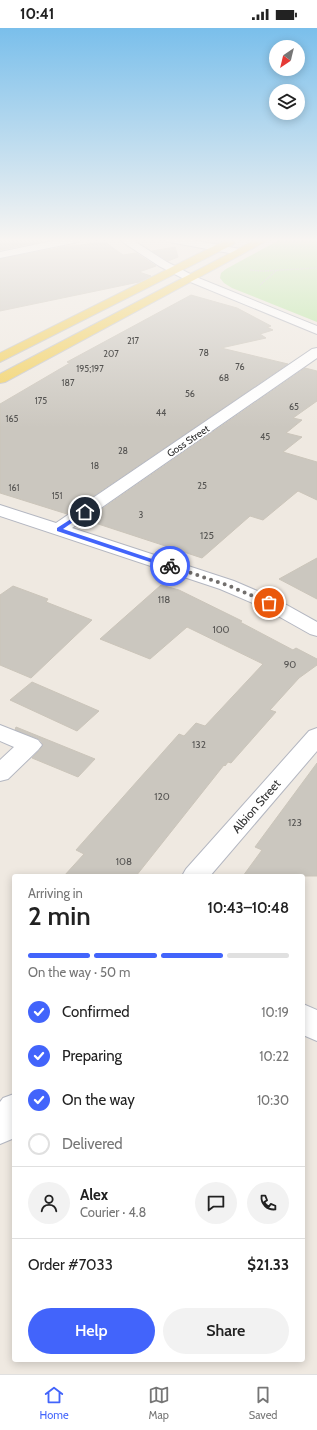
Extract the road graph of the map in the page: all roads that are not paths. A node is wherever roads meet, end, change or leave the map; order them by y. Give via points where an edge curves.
1 (111, 302) edge
2 (148, 302) edge
3 (248, 302) edge
4 (317, 330) edge
5 (317, 352) edge
6 (0, 358) edge
7 (0, 379) edge
8 (0, 510) edge
9 (59, 530) junction
10 (317, 630) edge
11 (0, 732) edge
12 (317, 736) edge
13 (0, 773) edge
14 (197, 874) edge
15 (305, 1019) edge
16 (317, 1028) edge
17 (12, 1112) edge
18 (0, 1128) edge

1 - 6 main road
2 - 7 main road
3 - 4 street
5 - 9 street, Goss Street
8 - 9 street
9 - 10 street via 227,585 269,603
11 - 13 street via 30,745
12 - 14 street, Albion Street
15 - 16 street
17 - 18 street

